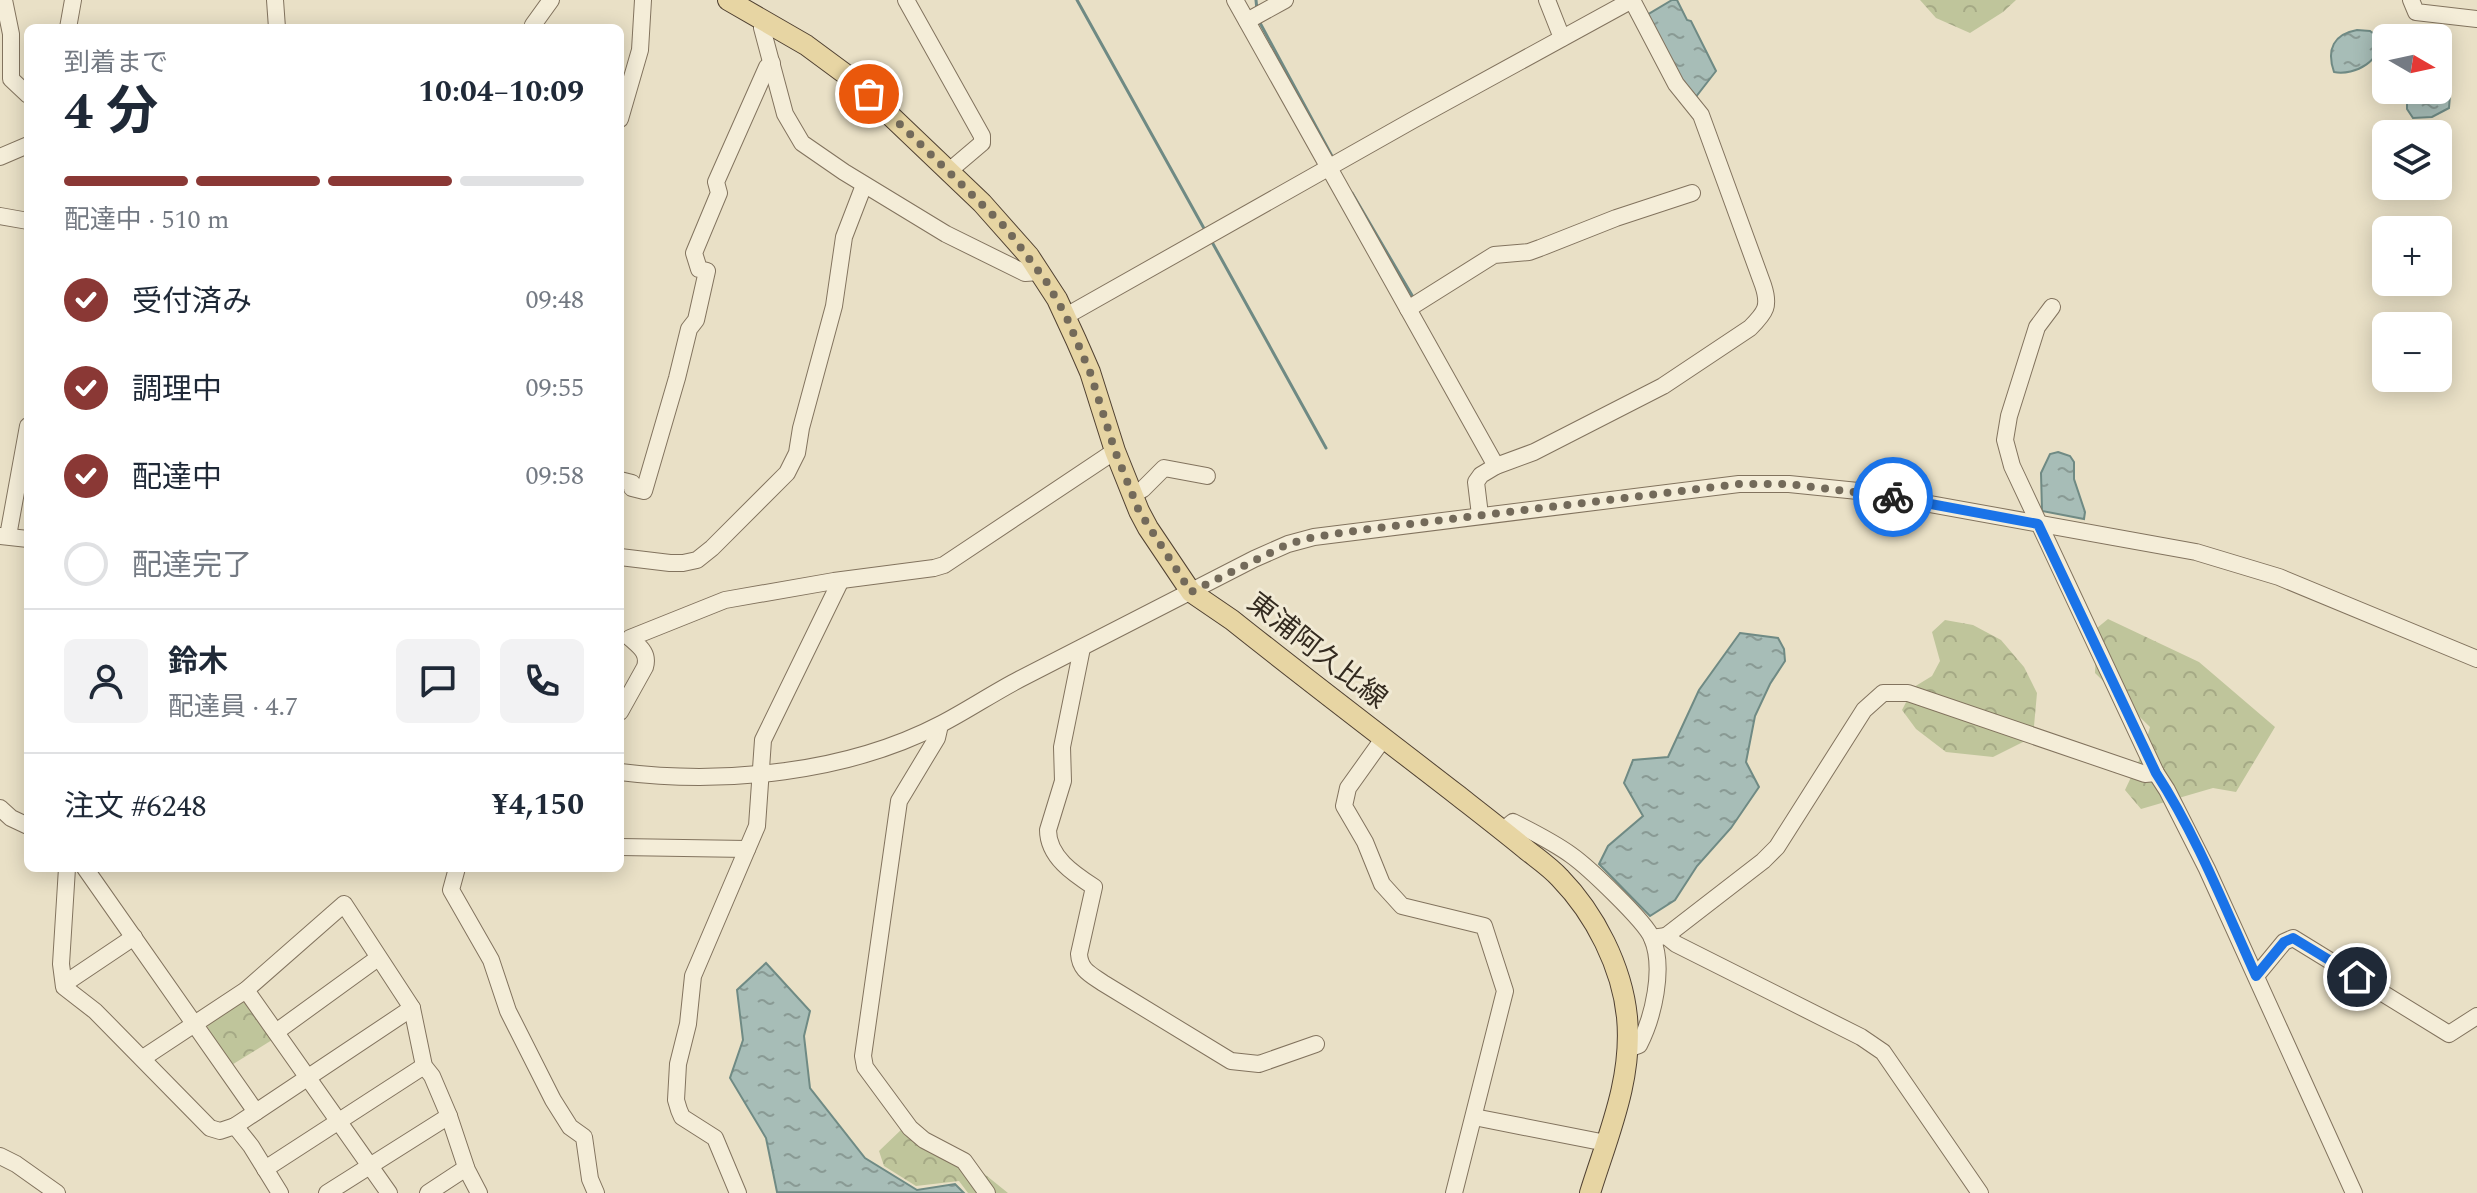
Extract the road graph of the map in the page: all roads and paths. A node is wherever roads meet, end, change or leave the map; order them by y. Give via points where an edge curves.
1 (4, 0) edge
2 (73, 0) edge
3 (275, 0) edge
4 (551, 0) edge
5 (643, 0) edge
6 (906, 0) edge
7 (1235, 0) edge
8 (1285, 0) edge
9 (1547, 0) edge
10 (2411, 0) edge
11 (736, 2) edge
12 (2477, 19) edge
13 (764, 20) junction
14 (1247, 21) junction
15 (69, 24) edge
16 (277, 24) edge
17 (534, 24) edge
18 (1562, 38) junction
19 (772, 63) junction
20 (24, 91) edge
21 (624, 105) edge
22 (24, 147) edge
23 (0, 157) edge
24 (1328, 168) junction
25 (949, 171) junction
26 (864, 185) junction
27 (1692, 193) dead end
28 (0, 216) edge
29 (24, 220) edge
30 (1040, 272) junction
31 (2052, 307) dead end
32 (1408, 309) junction
33 (1066, 316) junction
34 (24, 444) edge
35 (1115, 451) junction
36 (1496, 466) junction
37 (1207, 476) dead end
38 (624, 481) edge
39 (1132, 495) junction
40 (1480, 515) junction
41 (2038, 524) junction
42 (4, 536) edge
43 (24, 538) edge
44 (624, 557) edge
45 (840, 582) junction
46 (1191, 592) junction
47 (1082, 648) junction
48 (2477, 659) edge
49 (624, 705) edge
50 (940, 725) junction
51 (1383, 739) junction
52 (624, 772) edge
53 (2156, 773) junction
54 (762, 774) junction
55 (0, 808) edge
56 (24, 824) edge
57 (1502, 831) junction
58 (624, 847) edge
59 (747, 849) junction
60 (67, 872) edge
61 (88, 872) edge
62 (456, 872) edge
63 (134, 937) junction
64 (1659, 937) junction
65 (378, 958) junction
66 (2256, 976) junction
67 (64, 984) junction
68 (246, 990) junction
69 (412, 1008) junction
70 (2477, 1016) edge
71 (195, 1023) junction
72 (276, 1032) junction
73 (1316, 1044) dead end
74 (1628, 1049) junction
75 (143, 1058) junction
76 (424, 1066) junction
77 (308, 1078) junction
78 (256, 1112) junction
79 (449, 1116) junction
80 (1474, 1117) junction
81 (339, 1122) junction
82 (235, 1126) junction
83 (1606, 1143) junction
84 (0, 1156) edge
85 (370, 1167) junction
86 (466, 1168) junction
87 (265, 1169) junction
88 (57, 1193) edge
89 (280, 1193) edge
90 (327, 1193) edge
91 (389, 1193) edge
92 (428, 1193) edge
93 (479, 1193) edge
94 (596, 1193) edge
95 (738, 1193) edge
96 (987, 1193) edge
97 (1454, 1193) edge
98 (1590, 1193) edge
99 (1980, 1193) edge
100 (2354, 1193) edge

1 - 20 street via 11,79
2 - 15 street
3 - 16 street
4 - 17 street
5 - 21 street via 640,50
6 - 25 street via 982,136 982,143
7 - 14 street
8 - 14 street
9 - 18 street
10 - 12 street via 2416,12
11 - 13 main road, 東浦阿久比線
13 - 19 street
13 - 25 main road, 東浦阿久比線 via 852,79
14 - 24 street
18 - 24 street
18 - 36 street via 1632,0 1676,84 1701,115 1755,260 1766,308 1750,328 1663,386
19 - 26 street via 795,135
19 - 38 street via 716,182 719,193 694,253 699,269 707,271 644,491
22 - 23 street
24 - 32 street
24 - 33 street
25 - 30 main road, 東浦阿久比線 via 1006,228
26 - 30 street via 1025,273
26 - 44 street via 844,237 831,319 797,453 787,473 697,560
27 - 32 street via 1540,248 1494,255
28 - 29 street
30 - 33 main road, 東浦阿久比線
31 - 41 street via 2037,327 2005,440
32 - 36 street
33 - 35 main road, 東浦阿久比線
34 - 42 street
35 - 39 main road, 東浦阿久比線
35 - 45 street via 944,565
36 - 40 street via 1476,482
37 - 39 street via 1164,468
39 - 46 main road, 東浦阿久比線
40 - 41 street via 1739,484 1789,484 1858,491
40 - 46 street via 1314,537 1254,559
41 - 48 street via 2230,561
41 - 53 street
42 - 43 street
45 - 49 street via 725,600 630,638 647,659
45 - 54 street via 763,740
46 - 47 street
46 - 51 main road, 東浦阿久比線
47 - 50 street
47 - 73 street via 1062,747 1063,781 1048,830 1064,865 1094,887 1081,965 1231,1061 1259,1064
50 - 54 street via 822,765
50 - 96 street via 899,801 863,1056 865,1067 910,1128 964,1161
51 - 57 main road, 東浦阿久比線
51 - 80 street via 1348,788 1347,814 1382,884 1402,906 1484,926 1504,984
52 - 54 street via 690,778
53 - 64 street via 2145,774 1908,693 1883,693 1864,710 1777,847
53 - 66 street
54 - 59 street via 757,826
55 - 56 street
57 - 64 street via 1513,822 1573,856
57 - 74 main road, 東浦阿久比線 via 1558,876 1606,943 1623,992
58 - 59 street
59 - 95 street via 693,976 676,1079 682,1117 715,1138
60 - 67 street
61 - 63 street
62 - 94 street via 451,890 491,960 508,1011 553,1100 570,1127 584,1137
63 - 67 street
63 - 71 street
64 - 74 street via 1649,1026 1639,1045
64 - 99 street via 1883,1052
65 - 68 street via 344,904
65 - 69 street
65 - 72 street
66 - 70 street via 2293,938 2449,1034
66 - 100 street
67 - 75 street
68 - 71 street
68 - 72 street
69 - 76 street
69 - 77 street
71 - 75 street
71 - 78 street
72 - 77 street
74 - 83 main road, 東浦阿久比線
75 - 82 street via 210,1128
76 - 79 street
76 - 81 street
77 - 78 street
77 - 81 street
78 - 82 street
79 - 85 street
79 - 86 street
80 - 83 street
80 - 97 street
81 - 85 street
81 - 87 street
82 - 87 street
83 - 98 main road, 東浦阿久比線
84 - 88 street
85 - 90 street
85 - 91 street
86 - 92 street
86 - 93 street
87 - 89 street

